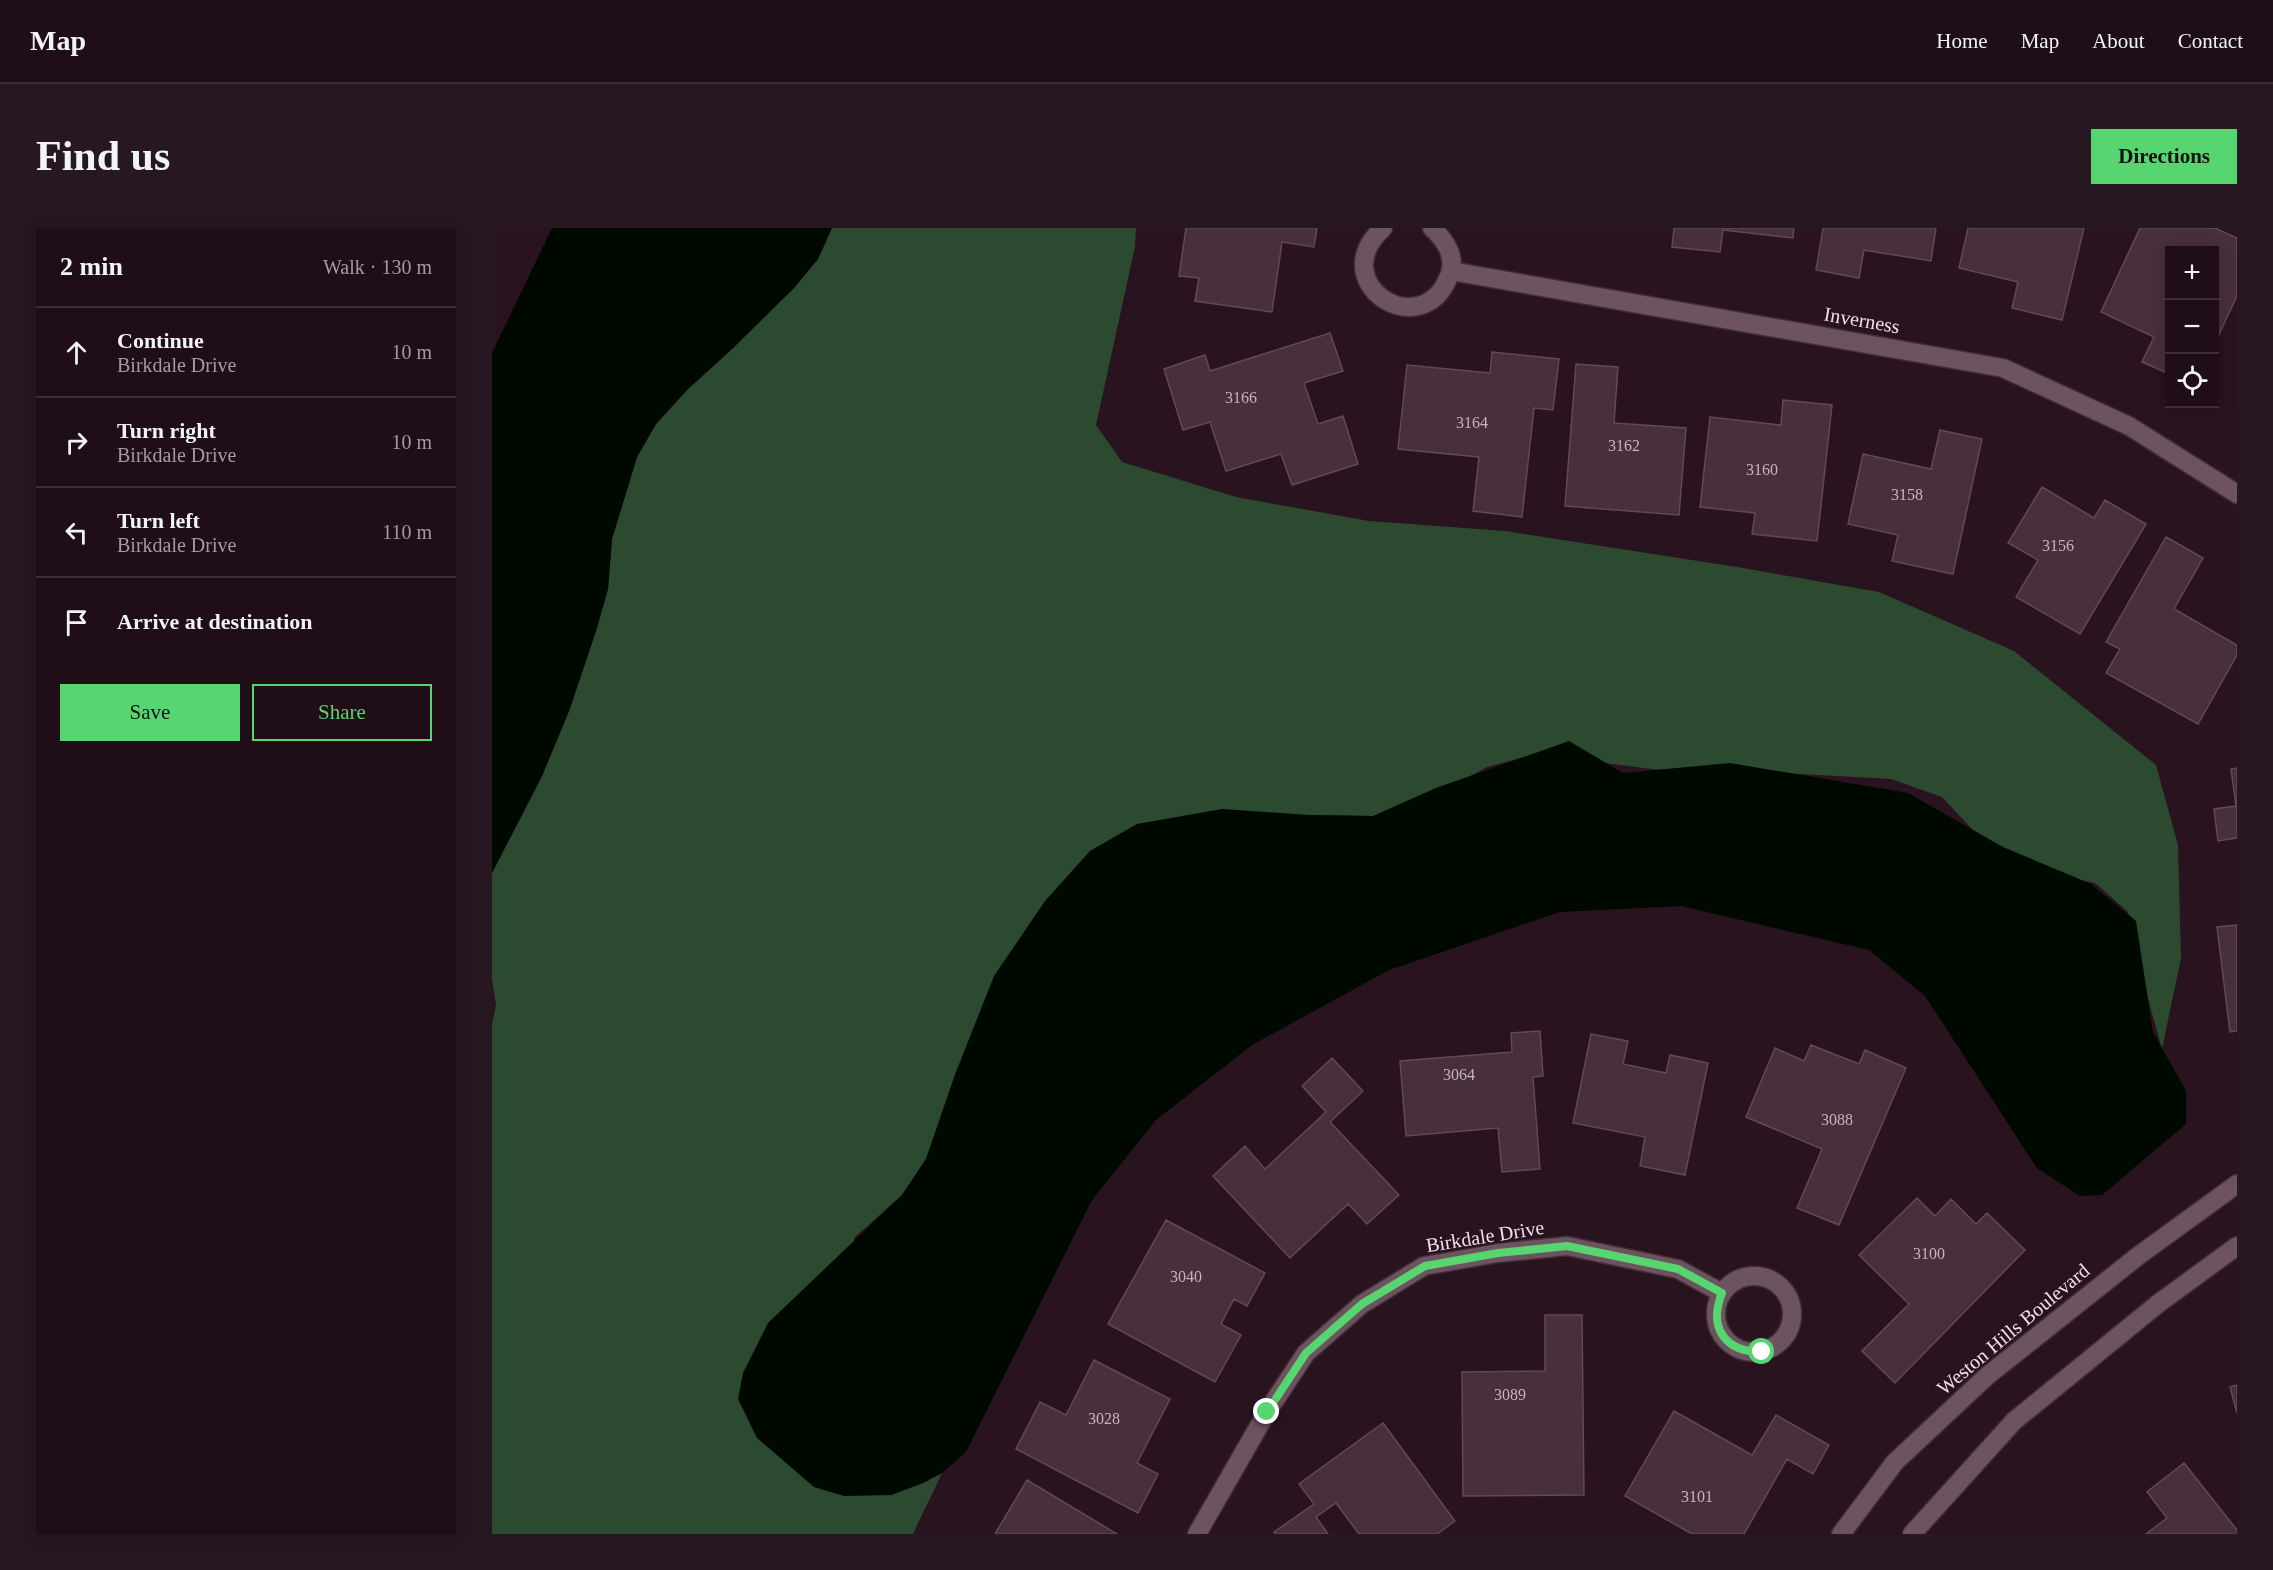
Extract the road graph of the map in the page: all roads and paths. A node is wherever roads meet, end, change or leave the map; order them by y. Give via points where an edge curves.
1 (1383, 228) edge
2 (1432, 228) edge
3 (1451, 272) junction
4 (2237, 495) edge
5 (2237, 1184) edge
6 (2237, 1246) edge
7 (1722, 1293) junction
8 (1197, 1534) edge
9 (1841, 1534) edge
10 (1912, 1534) edge

1 - 3 street via 1370,241 1364,257 1365,274 1372,290 1384,301 1400,307 1433,300 1445,287
2 - 3 street via 1450,254
3 - 4 street, Inverness via 2003,368 2129,426
5 - 9 street, Weston Hills Boulevard via 2138,1256 1987,1376 1895,1462
6 - 10 street via 2159,1303 2014,1421
7 - 7 street via 1716,1307 1716,1323 1733,1347 1762,1352 1787,1336 1793,1322 1792,1306 1776,1282 1746,1277 1732,1282
7 - 8 street, Birkdale Drive via 1678,1269 1567,1246 1425,1266 1362,1304 1306,1353

